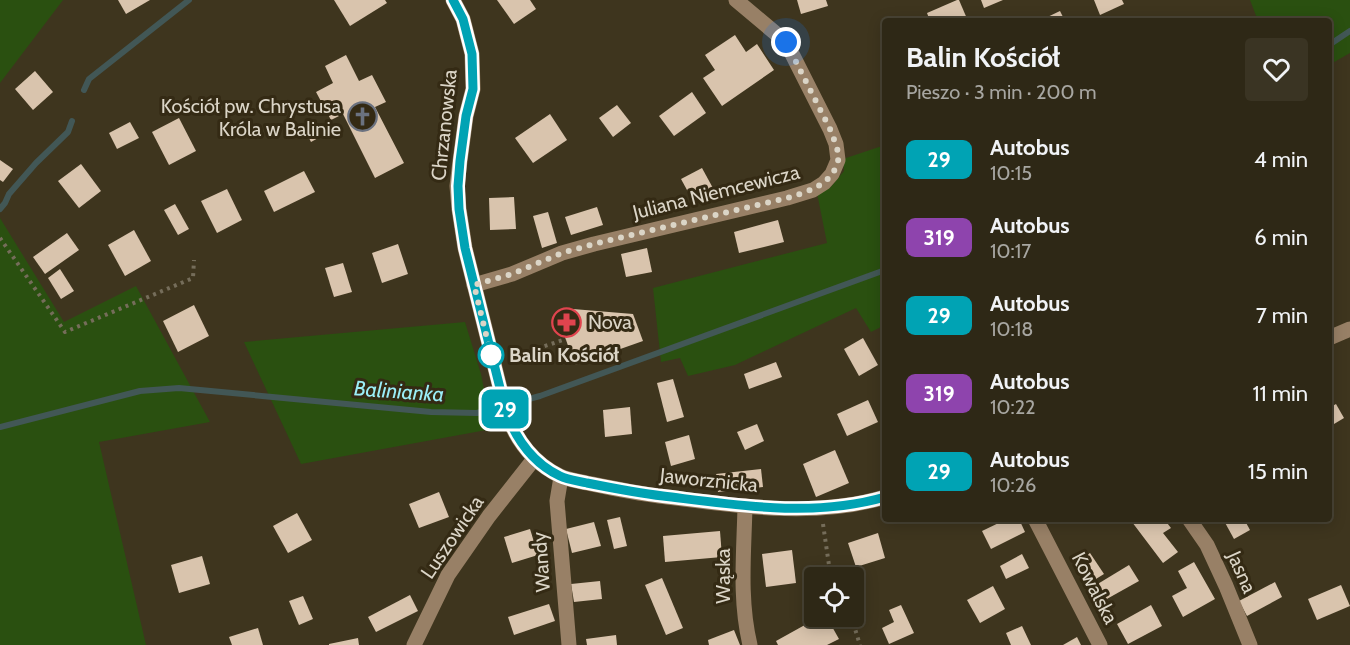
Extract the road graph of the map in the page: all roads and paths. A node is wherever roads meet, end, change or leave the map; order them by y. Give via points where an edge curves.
1 (453, 0) edge
2 (736, 0) edge
3 (0, 238) edge
4 (194, 260) dead end
5 (474, 285) junction
6 (1348, 334) edge
7 (1332, 337) edge
8 (566, 339) dead end
9 (506, 359) dead end
10 (534, 459) junction
11 (561, 477) junction
12 (882, 498) edge
13 (745, 506) junction
14 (821, 508) junction
15 (1037, 522) edge
16 (1191, 522) edge
17 (829, 567) edge
18 (854, 627) edge
19 (414, 645) edge
20 (569, 645) edge
21 (750, 645) edge
22 (860, 645) edge
23 (1100, 645) edge
24 (1250, 645) edge

1 - 5 street, Chrzanowska via 463,19 472,54 473,89 458,186
2 - 5 street, Juliana Niemcewicza via 786,42 830,129 838,160 824,183 787,198 573,250
3 - 4 path via 65,332 193,278
5 - 10 street, Chrzanowska via 506,412 513,430
6 - 7 street
8 - 9 path
10 - 11 street, Jaworznicka
10 - 19 street, Luszowicka via 448,575
11 - 13 street, Jaworznicka via 626,492
11 - 20 street, Wandy via 557,501
12 - 14 street, Jaworznicka
13 - 14 street, Jaworznicka
13 - 21 street, Wąska via 742,588
14 - 17 path
15 - 23 street, Kowalska
16 - 24 street, Jasna via 1207,545
18 - 22 path

